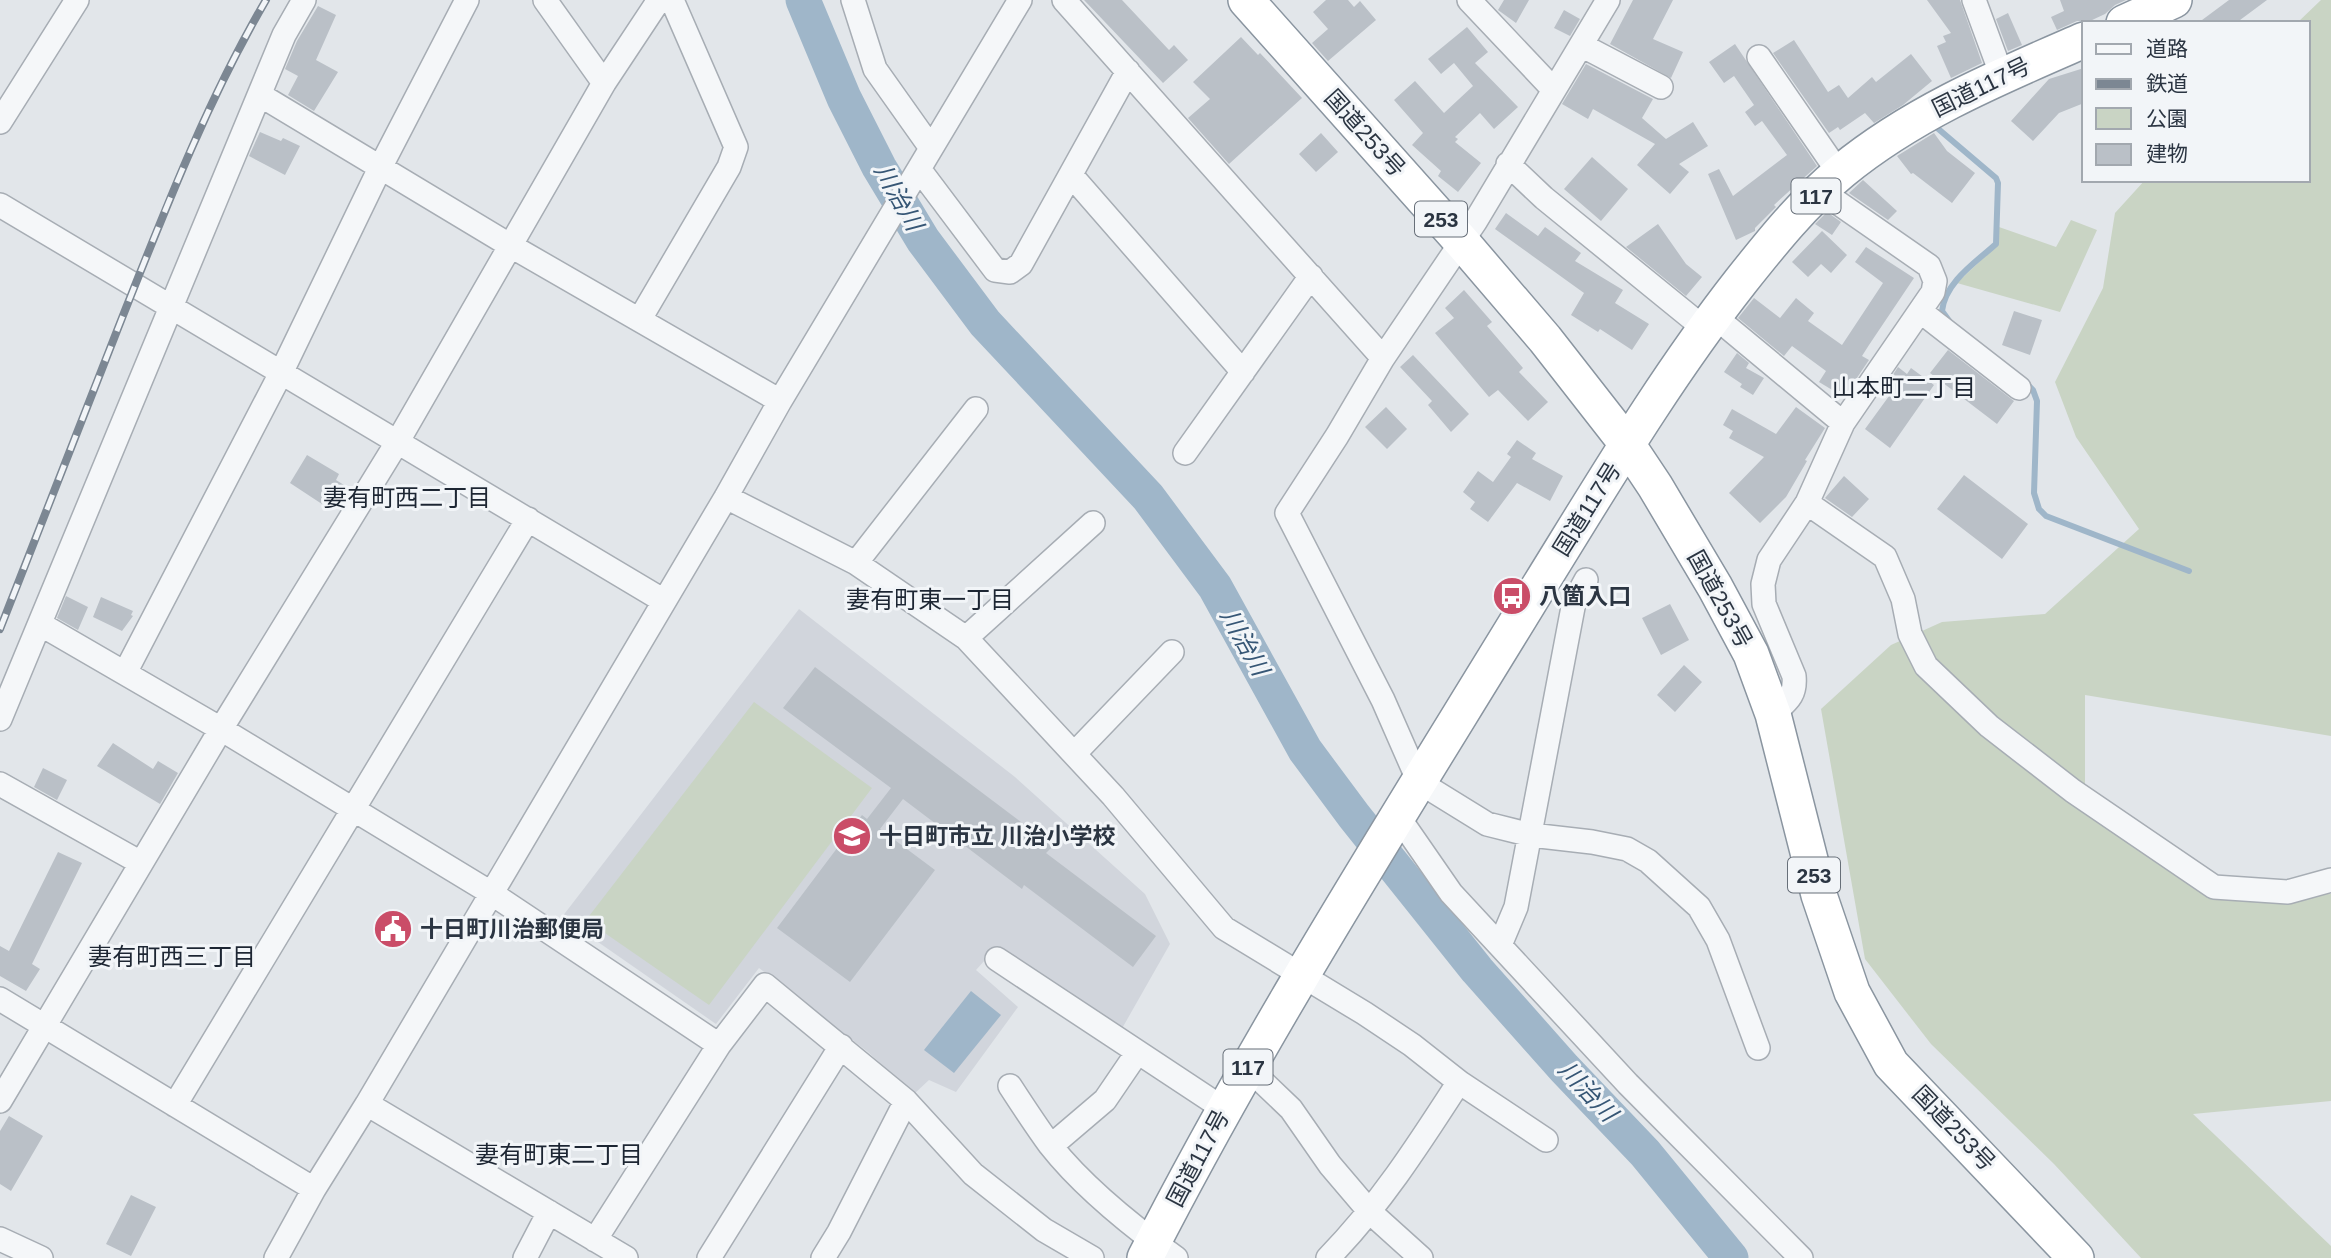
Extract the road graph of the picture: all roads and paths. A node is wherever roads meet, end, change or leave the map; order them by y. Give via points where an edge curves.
1 (78, 0) edge
2 (304, 0) edge
3 (467, 0) edge
4 (545, 0) edge
5 (659, 0) edge
6 (672, 0) edge
7 (853, 0) edge
8 (1020, 0) edge
9 (1064, 0) edge
10 (1246, 0) edge
11 (1469, 0) edge
12 (1608, 0) edge
13 (1974, 0) edge
14 (2174, 0) edge
15 (2128, 21) edge
16 (2082, 41) edge
17 (1581, 44) junction
18 (1759, 57) dead end
19 (1128, 71) junction
20 (2002, 76) junction
21 (604, 83) junction
22 (1661, 87) dead end
23 (1554, 90) junction
24 (260, 95) junction
25 (0, 122) edge
26 (931, 148) junction
27 (1508, 164) junction
28 (381, 166) junction
29 (917, 172) junction
30 (1071, 175) junction
31 (1830, 182) junction
32 (0, 205) edge
33 (1461, 241) junction
34 (511, 246) junction
35 (1311, 276) junction
36 (170, 307) junction
37 (1920, 311) junction
38 (640, 319) junction
39 (1709, 322) junction
40 (1383, 358) junction
41 (282, 371) junction
42 (1243, 372) junction
43 (2019, 387) dead end
44 (780, 401) junction
45 (976, 409) dead end
46 (1843, 423) junction
47 (398, 441) junction
48 (1627, 444) junction
49 (1185, 453) dead end
50 (726, 497) junction
51 (1807, 503) junction
52 (528, 519) junction
53 (1093, 523) dead end
54 (856, 563) junction
55 (1586, 580) dead end
56 (664, 601) junction
57 (40, 624) junction
58 (966, 638) junction
59 (1172, 652) dead end
60 (125, 673) junction
61 (1773, 714) junction
62 (0, 719) edge
63 (221, 729) junction
64 (1073, 754) junction
65 (1419, 782) junction
66 (0, 784) edge
67 (354, 809) junction
68 (1397, 815) junction
69 (1531, 835) junction
70 (141, 863) junction
71 (2331, 880) edge
72 (491, 893) junction
73 (1500, 945) junction
74 (997, 959) dead end
75 (1300, 976) junction
76 (0, 999) edge
77 (45, 1025) junction
78 (719, 1045) junction
79 (841, 1046) junction
80 (1758, 1048) dead end
81 (1138, 1053) junction
82 (1248, 1068) junction
83 (1459, 1082) junction
84 (1010, 1086) dead end
85 (0, 1101) edge
86 (906, 1101) junction
87 (367, 1104) junction
88 (176, 1105) junction
89 (1224, 1109) junction
90 (1546, 1140) dead end
91 (1051, 1146) junction
92 (314, 1189) junction
93 (549, 1212) junction
94 (1370, 1212) junction
95 (0, 1238) edge
96 (595, 1240) junction
97 (1158, 1252) edge
98 (41, 1258) edge
99 (276, 1258) edge
100 (524, 1258) edge
101 (626, 1258) edge
102 (709, 1258) edge
103 (823, 1258) edge
104 (1093, 1258) edge
105 (1328, 1258) edge
106 (1421, 1258) edge
107 (1801, 1258) edge
108 (2076, 1258) edge

1 - 25 street
2 - 24 street
3 - 28 street
4 - 21 street
5 - 21 street
6 - 38 street via 736,147 729,167
7 - 26 street via 875,69
8 - 26 street
9 - 19 street
10 - 33 highway, 国道253号 / 253
11 - 23 street
12 - 17 street
13 - 20 street
14 - 15 highway
16 - 20 highway, 国道117号 / 117
17 - 22 street
17 - 23 street
18 - 31 street
19 - 30 street
19 - 35 street
20 - 31 highway, 国道117号 / 117 via 1887,136
21 - 34 street
23 - 27 street
24 - 28 street
24 - 36 street
26 - 29 street
27 - 33 street
27 - 39 street via 1544,198
28 - 34 street
28 - 41 street
29 - 30 street via 995,270 1010,272 1021,264
29 - 44 street
30 - 42 street
31 - 37 street via 1929,266 1935,281 1933,292
31 - 39 highway, 国道117号 / 117 via 1784,227
32 - 36 street
33 - 40 street
33 - 48 highway, 国道253号 / 253
34 - 38 street
34 - 47 street
35 - 40 street
35 - 42 street
36 - 41 street
36 - 57 street
37 - 43 street
37 - 46 street
38 - 44 street
39 - 46 street
39 - 48 highway, 国道117号 / 117
40 - 65 street via 1287,513 1383,700
41 - 47 street
41 - 60 street
42 - 49 street
44 - 50 street
45 - 54 street
46 - 51 street
47 - 52 street
47 - 63 street
48 - 61 highway, 国道253号 / 253 via 1715,587 1751,654
48 - 65 highway, 国道117号 / 117
50 - 54 street
50 - 56 street
51 - 61 street via 1769,560 1763,584 1764,604 1795,688
51 - 71 street via 1885,556 1903,599 1910,634 1926,666 1989,726 2073,791 2214,887 2288,892
52 - 56 street
52 - 67 street
53 - 58 street
54 - 58 street
55 - 69 street via 1573,602
56 - 72 street
57 - 60 street
57 - 62 street
58 - 64 street
59 - 64 street
60 - 63 street
61 - 108 highway, 国道253号 / 253 via 1819,895 1852,992 1891,1064
63 - 67 street
63 - 70 street
64 - 75 street via 1224,928
65 - 68 highway, 国道117号 / 117
65 - 69 street via 1487,824
66 - 70 street
67 - 72 street
67 - 88 street
68 - 73 street via 1451,893
68 - 75 highway, 国道117号 / 117
69 - 73 street via 1516,907
69 - 80 street via 1627,849 1699,907 1718,940
70 - 77 street
72 - 78 street
72 - 87 street
73 - 107 street via 1628,1084
74 - 81 street
75 - 82 highway, 国道117号 / 117
75 - 83 street via 1412,1045
76 - 77 street
77 - 85 street
77 - 88 street
78 - 79 street via 765,985
78 - 96 street
79 - 86 street
79 - 102 street
81 - 89 street
81 - 91 street via 1105,1100
82 - 89 highway, 国道117号 / 117
82 - 94 street via 1291,1109
83 - 90 street
83 - 94 street
84 - 91 street
86 - 103 street
86 - 104 street via 973,1174 1044,1230
87 - 92 street
87 - 93 street
88 - 92 street
89 - 97 highway, 国道117号 / 117
91 - 97 street
92 - 99 street
93 - 96 street
93 - 100 street
94 - 105 street
94 - 106 street
95 - 98 street
96 - 101 street

